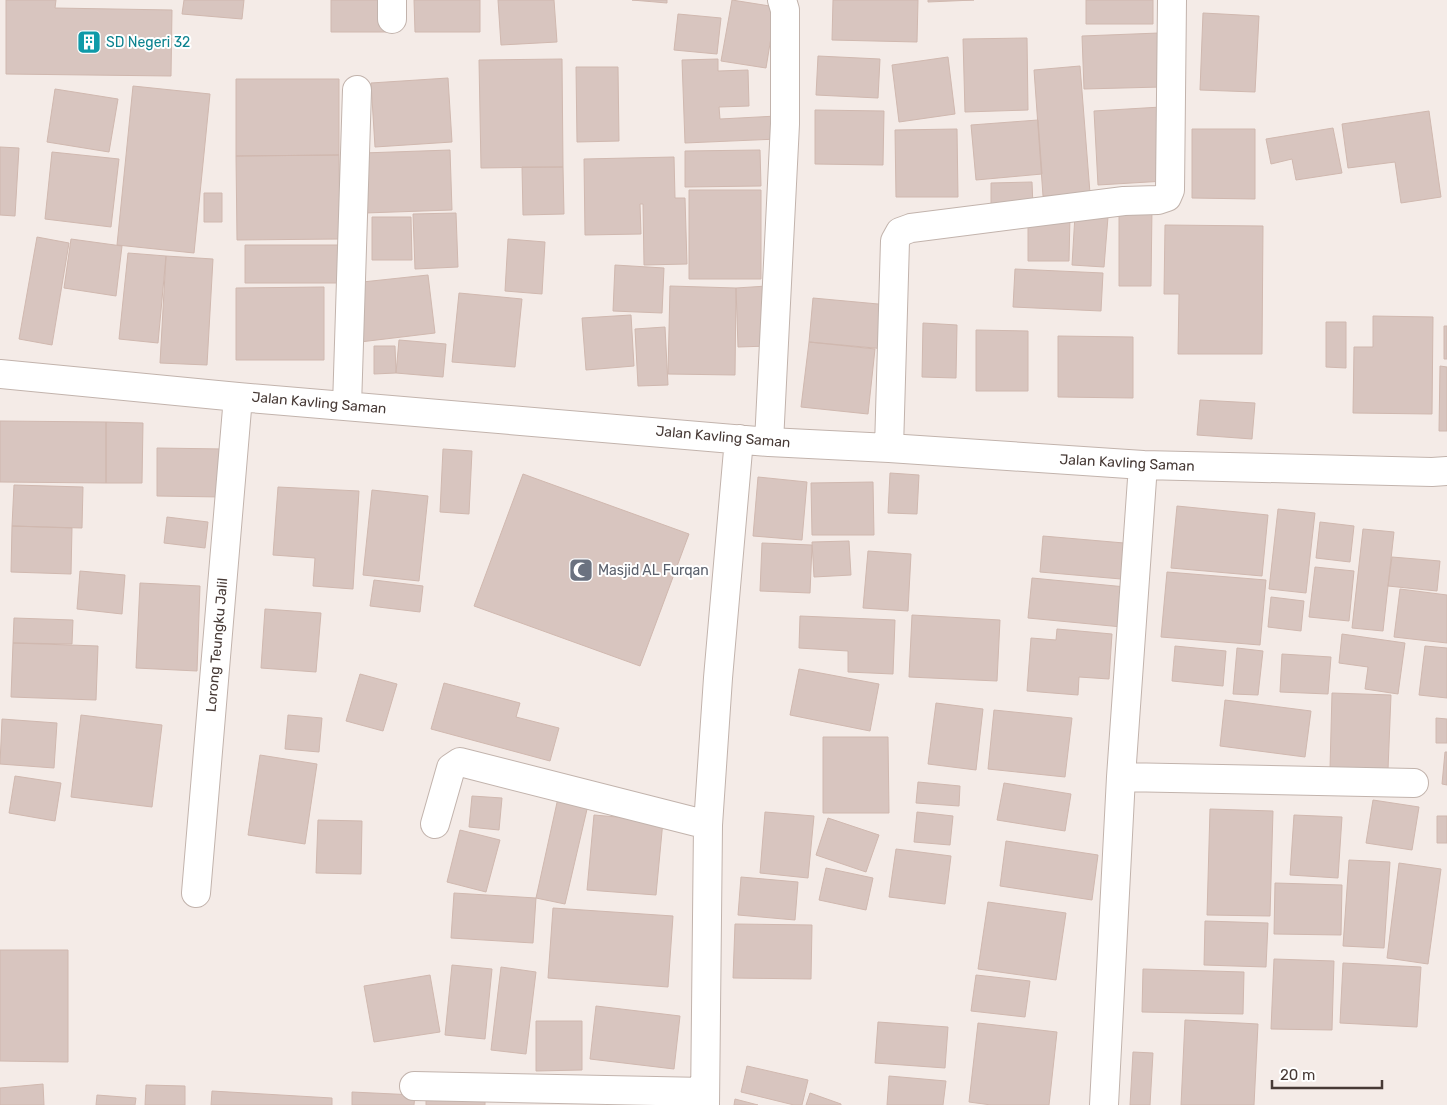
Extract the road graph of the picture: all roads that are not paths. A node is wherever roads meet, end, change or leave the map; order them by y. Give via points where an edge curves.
1 (782, 0) edge
2 (1172, 0) edge
3 (357, 90) dead end
4 (0, 374) edge
5 (238, 397) junction
6 (347, 406) junction
7 (740, 439) junction
8 (769, 442) junction
9 (889, 448) junction
10 (1143, 465) junction
11 (1447, 471) edge
12 (1121, 777) junction
13 (1414, 783) dead end
14 (435, 824) dead end
15 (708, 825) junction
16 (196, 894) dead end
17 (414, 1086) dead end
18 (705, 1099) edge
19 (1104, 1105) edge

1 - 8 street via 785,10 785,124
2 - 9 street via 1170,190 1167,197 911,228 900,232 895,241
3 - 6 street
4 - 5 street, Jalan Kavling Saman
5 - 6 street, Jalan Kavling Saman
5 - 16 street, Lorong Teungku Jalil
6 - 7 street, Jalan Kavling Saman
7 - 8 street, Jalan Kavling Saman
7 - 15 street
8 - 9 street, Jalan Kavling Saman
9 - 10 street, Jalan Kavling Saman
10 - 11 street, Jalan Kavling Saman
10 - 12 street
12 - 13 street
12 - 19 street
14 - 15 street via 451,768 460,762
15 - 18 street
17 - 18 street

